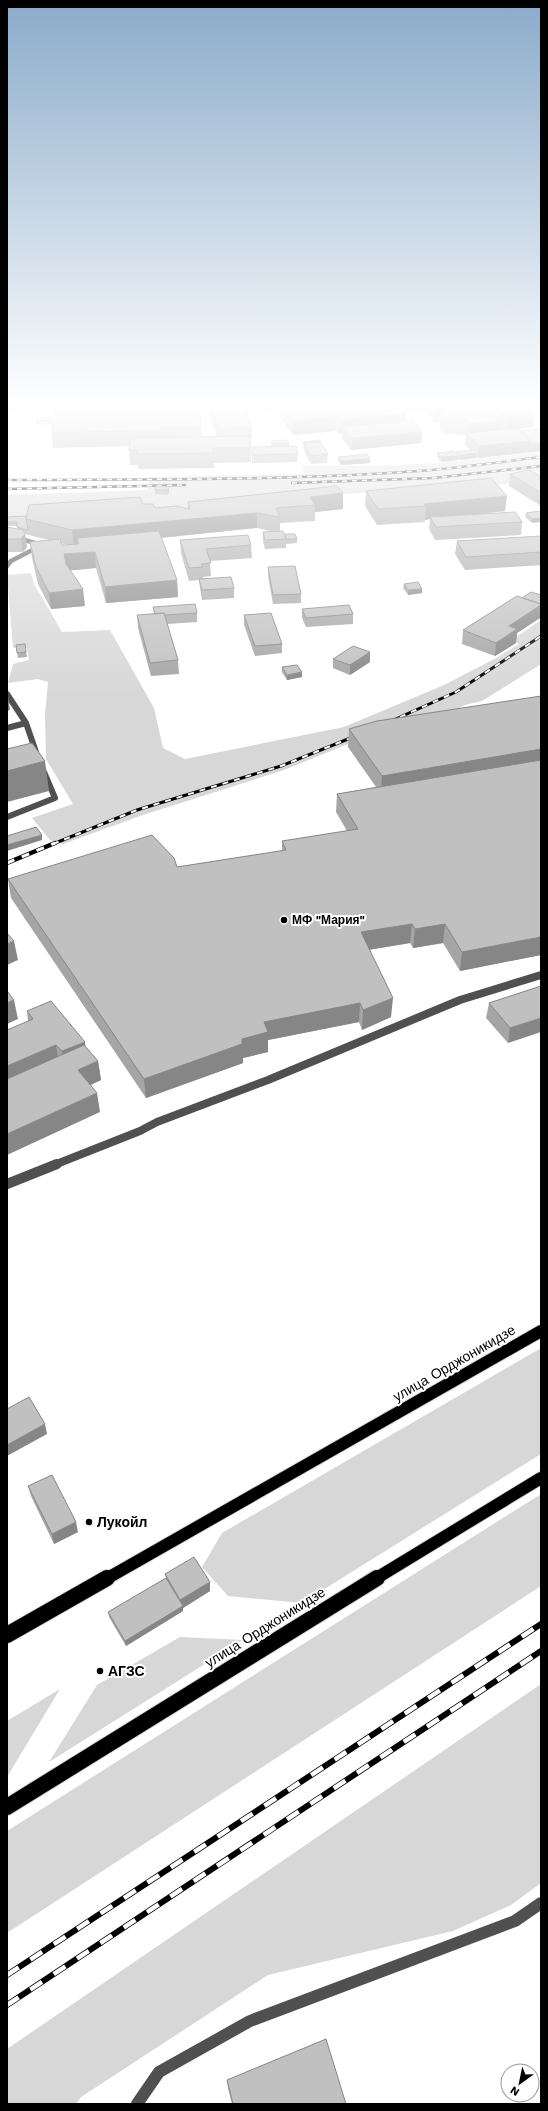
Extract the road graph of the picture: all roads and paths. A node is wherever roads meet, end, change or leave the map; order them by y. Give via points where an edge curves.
1 (7, 535) edge
2 (7, 566) edge
3 (7, 694) edge
4 (26, 723) junction
5 (7, 728) edge
6 (39, 761) edge
7 (42, 768) edge
8 (7, 817) edge
9 (541, 976) edge
10 (7, 1184) edge
11 (541, 1331) edge
12 (541, 1478) edge
13 (7, 1635) edge
14 (7, 1807) edge
15 (541, 1903) edge
16 (137, 2104) edge

1 - 2 street via 42,545 11,561
3 - 4 street
4 - 5 street
4 - 6 street
7 - 8 street via 55,798
9 - 10 street via 460,1000
11 - 13 main road, улица Орджоникидзе
12 - 14 main road, улица Орджоникидзе via 281,1635
15 - 16 street via 515,1921 250,2021 159,2072

